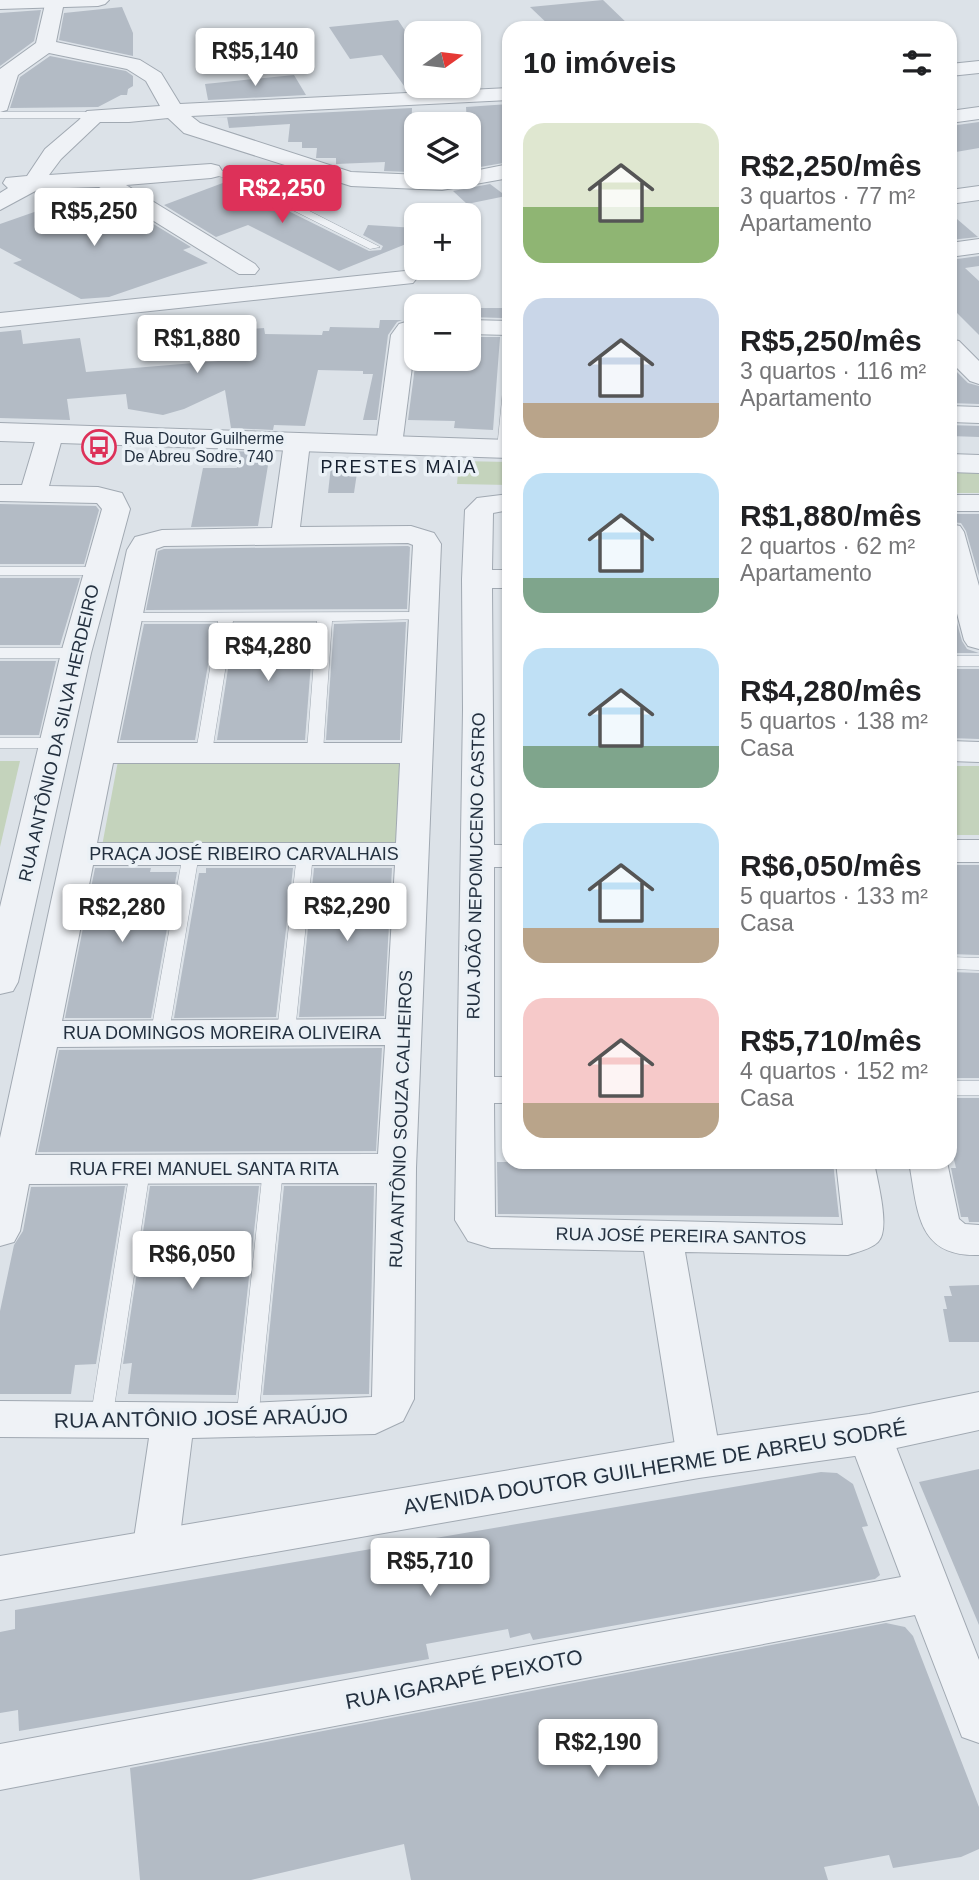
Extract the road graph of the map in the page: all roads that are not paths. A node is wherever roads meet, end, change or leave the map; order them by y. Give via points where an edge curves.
1 (98, 0) edge
2 (14, 2) edge
3 (54, 2) junction
4 (45, 46) junction
5 (978, 68) edge
6 (957, 70) edge
7 (502, 94) edge
8 (0, 106) edge
9 (173, 110) junction
10 (979, 113) edge
11 (0, 115) edge
12 (94, 115) junction
13 (957, 116) edge
14 (211, 171) joint
15 (502, 172) edge
16 (103, 180) junction
17 (0, 183) edge
18 (33, 183) junction
19 (979, 193) edge
20 (957, 196) edge
21 (0, 203) edge
22 (979, 246) edge
23 (374, 247) dead end
24 (957, 249) edge
25 (247, 269) dead end
26 (404, 278) edge
27 (0, 320) edge
28 (481, 327) edge
29 (502, 328) edge
30 (404, 334) edge
31 (957, 414) edge
32 (979, 415) edge
33 (0, 432) edge
34 (50, 435) junction
35 (297, 443) junction
36 (389, 445) junction
37 (502, 449) edge
38 (957, 463) edge
39 (979, 464) edge
40 (0, 493) edge
41 (33, 494) junction
42 (502, 502) edge
43 (957, 503) edge
44 (979, 503) edge
45 (285, 535) junction
46 (957, 558) edge
47 (0, 571) edge
48 (97, 571) junction
49 (476, 579) junction
50 (502, 579) edge
51 (421, 616) junction
52 (125, 617) junction
53 (226, 617) junction
54 (325, 617) junction
55 (979, 640) edge
56 (0, 653) edge
57 (76, 653) junction
58 (957, 661) edge
59 (979, 661) edge
60 (0, 743) edge
61 (55, 743) junction
62 (315, 751) junction
63 (494, 751) edge
64 (957, 751) edge
65 (101, 752) junction
66 (204, 752) junction
67 (979, 752) edge
68 (415, 753) junction
69 (957, 851) edge
70 (979, 851) edge
71 (78, 854) junction
72 (191, 854) junction
73 (305, 854) junction
74 (410, 855) junction
75 (476, 856) junction
76 (502, 856) edge
77 (9, 902) edge
78 (957, 963) edge
79 (979, 964) edge
80 (0, 982) edge
81 (160, 1031) junction
82 (404, 1031) junction
83 (286, 1032) junction
84 (40, 1034) junction
85 (957, 1088) edge
86 (979, 1088) edge
87 (492, 1090) edge
88 (273, 1168) junction
89 (397, 1168) junction
90 (856, 1169) edge
91 (929, 1169) edge
92 (12, 1170) junction
93 (140, 1170) junction
94 (0, 1231) edge
95 (491, 1233) joint
96 (662, 1236) junction
97 (979, 1240) edge
98 (393, 1399) joint
99 (979, 1411) edge
100 (0, 1419) edge
101 (101, 1421) junction
102 (173, 1421) junction
103 (247, 1421) junction
104 (869, 1434) junction
105 (699, 1458) junction
106 (155, 1552) junction
107 (0, 1578) edge
108 (928, 1591) junction
109 (979, 1721) edge
110 (0, 1767) edge

1 - 3 street
2 - 3 street
3 - 4 street
4 - 8 street via 8,72
4 - 9 street via 114,58 148,72
5 - 6 street
7 - 9 street
9 - 12 street via 129,117
9 - 15 street via 206,134 351,179 442,183
10 - 13 street
11 - 12 lane
12 - 18 street via 53,154
14 - 16 street
14 - 23 lane via 237,178
16 - 18 street
16 - 25 street
17 - 18 street
18 - 21 street
19 - 20 street
22 - 24 street
26 - 27 street
28 - 29 street
30 - 36 street
31 - 32 street
33 - 34 street
34 - 35 street
34 - 41 street
35 - 36 street
35 - 45 street
36 - 37 street
38 - 39 street
40 - 41 street
41 - 48 street, RUA ANTÔNIO DA SILVA HERDEIRO via 112,499 116,509
42 - 49 street, RUA JOÃO NEPOMUCENO CASTRO via 478,510
43 - 44 street
45 - 51 street, RUA ANTÔNIO SOUZA CALHEIROS via 420,536 427,544
45 - 52 street via 162,538 145,543
46 - 55 street
47 - 48 lane
48 - 57 street, RUA ANTÔNIO DA SILVA HERDEIRO
49 - 50 street
49 - 63 street, RUA JOÃO NEPOMUCENO CASTRO
51 - 54 lane
51 - 68 street, RUA ANTÔNIO SOUZA CALHEIROS
52 - 53 lane
52 - 65 street
53 - 54 lane
53 - 66 lane
54 - 62 lane
56 - 57 lane
57 - 61 street, RUA ANTÔNIO DA SILVA HERDEIRO
58 - 59 lane
60 - 61 lane
61 - 77 street, RUA ANTÔNIO DA SILVA HERDEIRO
62 - 66 street
62 - 68 street
63 - 75 street, RUA JOÃO NEPOMUCENO CASTRO
64 - 67 street
65 - 66 street
65 - 71 street
68 - 74 street, RUA ANTÔNIO SOUZA CALHEIROS
69 - 70 street
71 - 72 street, PRAÇA JOSÉ RIBEIRO CARVALHAIS
71 - 84 street
72 - 73 street, PRAÇA JOSÉ RIBEIRO CARVALHAIS
72 - 81 lane
73 - 74 street, PRAÇA JOSÉ RIBEIRO CARVALHAIS
73 - 83 lane
74 - 82 street, RUA ANTÔNIO SOUZA CALHEIROS
75 - 76 street
75 - 87 street, RUA JOÃO NEPOMUCENO CASTRO
77 - 80 street, RUA ANTÔNIO DA SILVA HERDEIRO
78 - 79 lane
81 - 83 street, RUA DOMINGOS MOREIRA OLIVEIRA
81 - 84 street, RUA DOMINGOS MOREIRA OLIVEIRA
82 - 83 street, RUA DOMINGOS MOREIRA OLIVEIRA
82 - 89 street, RUA ANTÔNIO SOUZA CALHEIROS
84 - 92 street
85 - 86 lane
87 - 95 street, RUA JOÃO NEPOMUCENO CASTRO via 475,1220
88 - 89 street, RUA FREI MANUEL SANTA RITA
88 - 93 street, RUA FREI MANUEL SANTA RITA
88 - 103 lane
89 - 98 street, RUA ANTÔNIO SOUZA CALHEIROS
90 - 96 street, RUA JOSÉ PEREIRA SANTOS via 865,1227 859,1237
91 - 97 street via 940,1223 952,1237
92 - 93 street, RUA FREI MANUEL SANTA RITA
92 - 94 street
93 - 101 lane
95 - 96 street, RUA JOSÉ PEREIRA SANTOS
96 - 105 street
98 - 103 street, RUA ANTÔNIO JOSÉ ARAÚJO via 388,1409 375,1416
99 - 104 street, AVENIDA DOUTOR GUILHERME DE ABREU SODRÉ
100 - 101 street, RUA ANTÔNIO JOSÉ ARAÚJO
101 - 102 street, RUA ANTÔNIO JOSÉ ARAÚJO
102 - 103 street, RUA ANTÔNIO JOSÉ ARAÚJO
102 - 106 street
104 - 105 street, AVENIDA DOUTOR GUILHERME DE ABREU SODRÉ
104 - 108 street
105 - 106 street, AVENIDA DOUTOR GUILHERME DE ABREU SODRÉ
106 - 107 street, AVENIDA DOUTOR GUILHERME DE ABREU SODRÉ
108 - 109 street
108 - 110 street, RUA IGARAPÉ PEIXOTO

